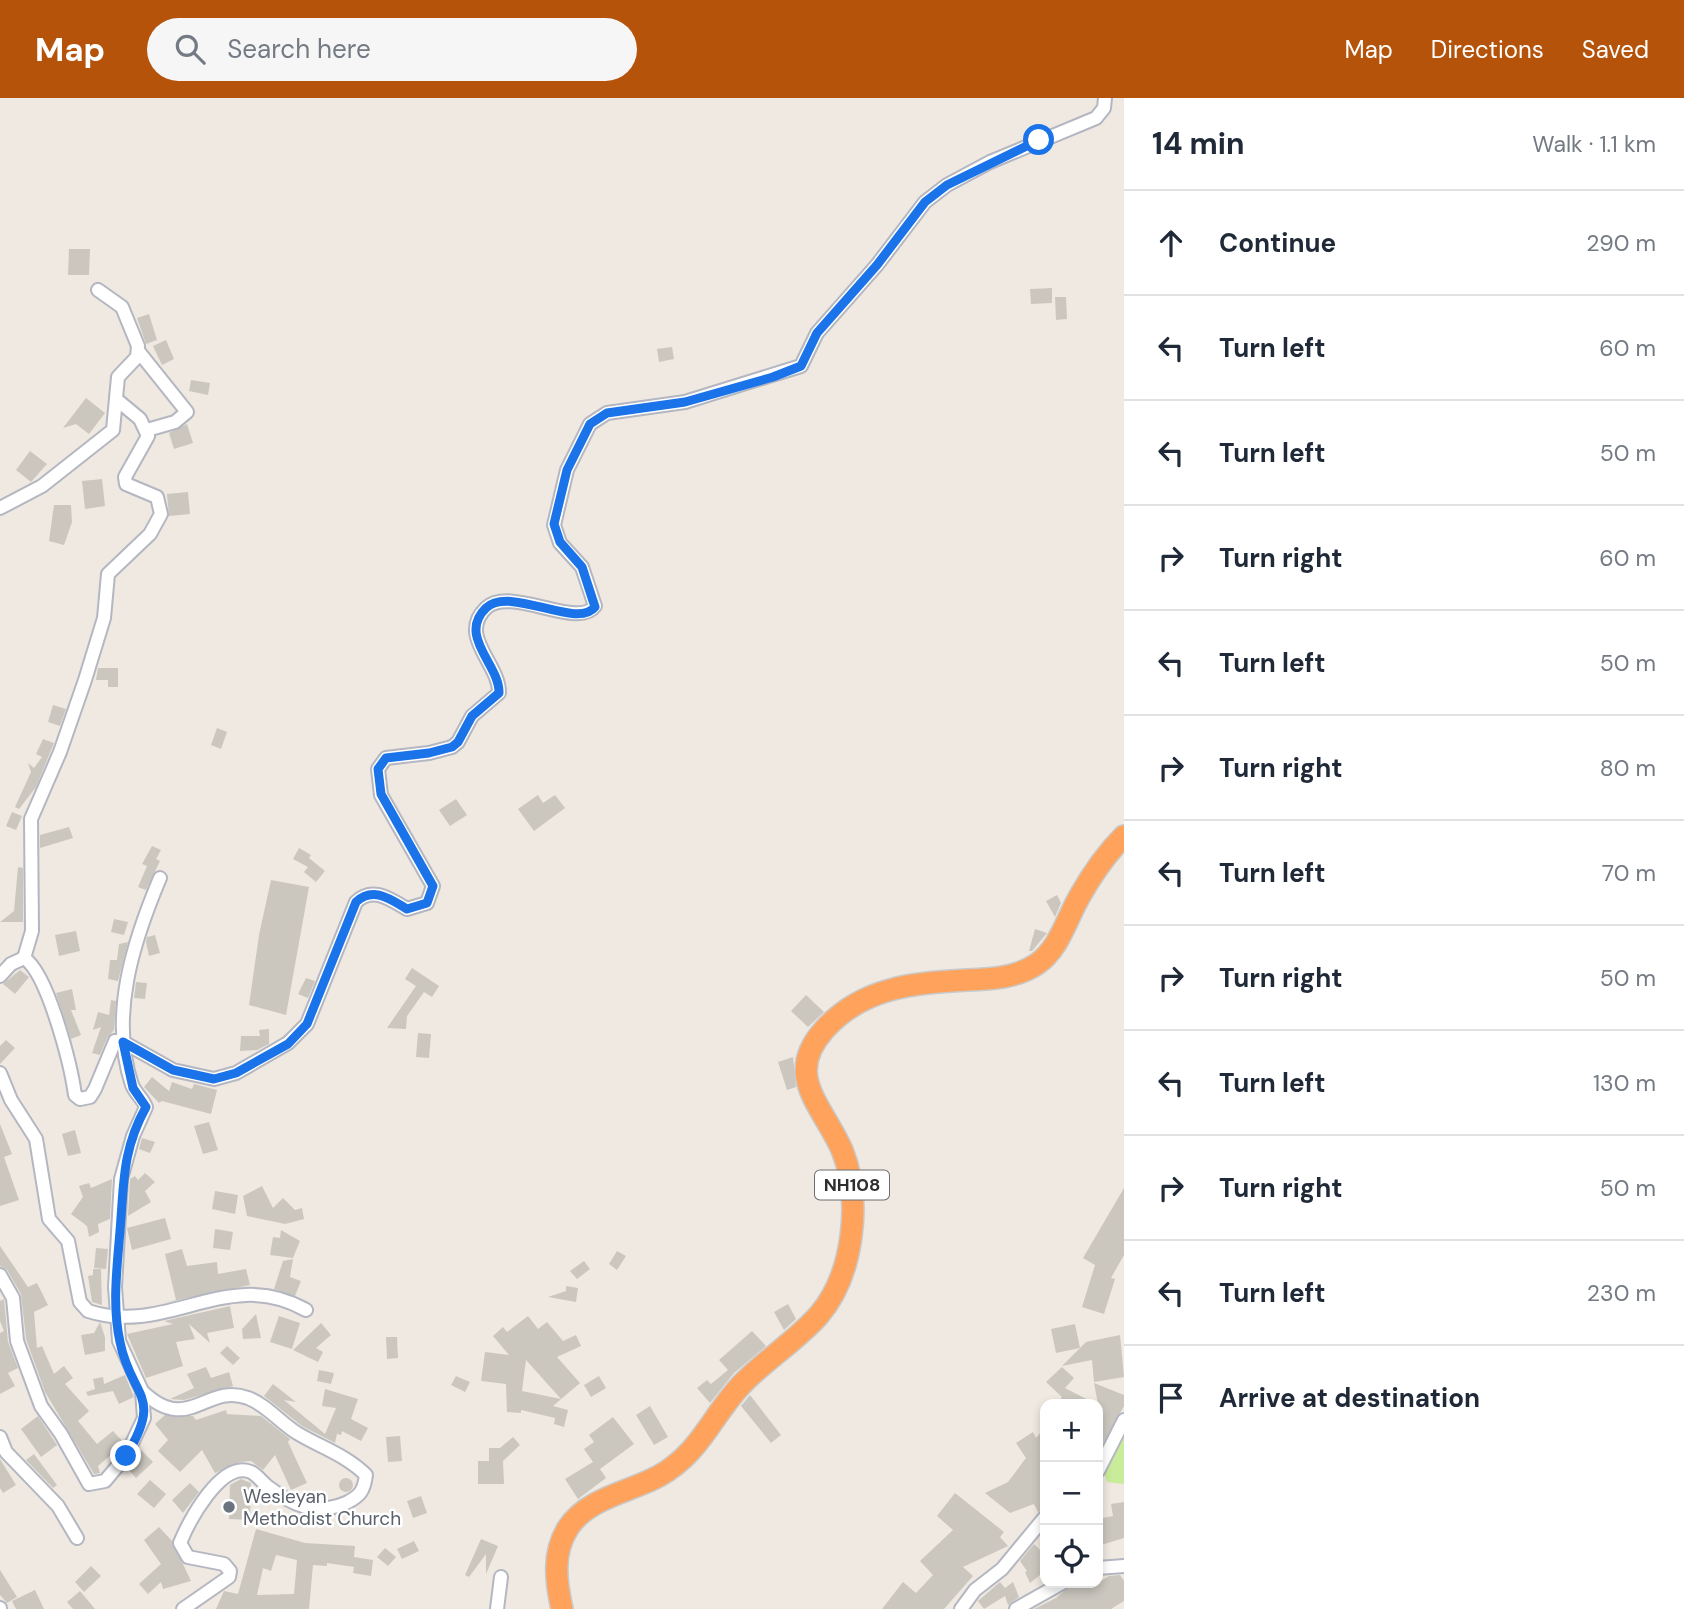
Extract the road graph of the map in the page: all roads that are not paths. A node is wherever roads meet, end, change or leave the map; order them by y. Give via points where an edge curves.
1 (1104, 98) edge
2 (98, 290) dead end
3 (139, 352) junction
4 (116, 399) junction
5 (146, 430) junction
6 (0, 508) edge
7 (1124, 836) edge
8 (160, 878) dead end
9 (24, 958) junction
10 (0, 976) edge
11 (123, 1042) junction
12 (0, 1073) edge
13 (0, 1275) edge
14 (306, 1310) dead end
15 (118, 1314) junction
16 (142, 1391) junction
17 (1124, 1420) edge
18 (0, 1437) edge
19 (1103, 1462) edge
20 (1040, 1523) edge
21 (77, 1538) dead end
22 (1124, 1566) edge
23 (1103, 1568) edge
24 (501, 1577) dead end
25 (1053, 1588) edge
26 (183, 1609) edge
27 (497, 1609) edge
28 (562, 1609) edge
29 (961, 1609) edge
30 (1016, 1609) edge

1 - 11 street via 1104,108 1096,118 990,162 925,202 817,333 801,366 685,402 607,413 590,424 567,470 554,524 560,542 582,567 595,600 593,610 578,614 528,604 488,605 477,622 476,634 499,693 472,716 452,747 386,758 378,769 381,794 433,886 427,903 407,909 385,895 362,897 353,908 301,1033 236,1073 214,1079 173,1070
2 - 3 street via 122,307
3 - 4 street via 118,377
3 - 5 street via 187,412 175,422
4 - 5 street
4 - 6 street via 108,437 42,486
5 - 9 street via 146,441 125,477 126,484 158,497 161,514 150,534 108,574 104,618 85,680 31,819 32,931
7 - 28 highway, NH108 via 1096,870 1054,946 1039,962 1006,977 905,984 882,990 842,1013 813,1044 807,1082 842,1151 852,1185 853,1216 833,1294 819,1314 741,1385 703,1440 681,1462 582,1511 568,1527 556,1566
8 - 11 street via 144,916 127,986
9 - 10 street
9 - 11 street via 37,973 49,1001 71,1063 75,1095 90,1097 113,1042
11 - 15 street via 133,1088 146,1107 121,1179 115,1287
12 - 15 street via 10,1100 36,1139 48,1219 68,1241 80,1302 97,1314
13 - 16 street via 13,1298 17,1341 41,1406 89,1484 105,1481 139,1434 145,1418
14 - 15 street via 256,1293 161,1314
15 - 16 street via 122,1352
16 - 26 street via 161,1407 174,1410 228,1397 247,1398 366,1475 358,1497 323,1509 303,1508 286,1500 251,1472 218,1483 194,1510 180,1543 188,1557 224,1564 229,1577
17 - 19 street
18 - 21 street via 6,1452 58,1506
20 - 29 street
22 - 23 street
24 - 27 street
25 - 30 street

